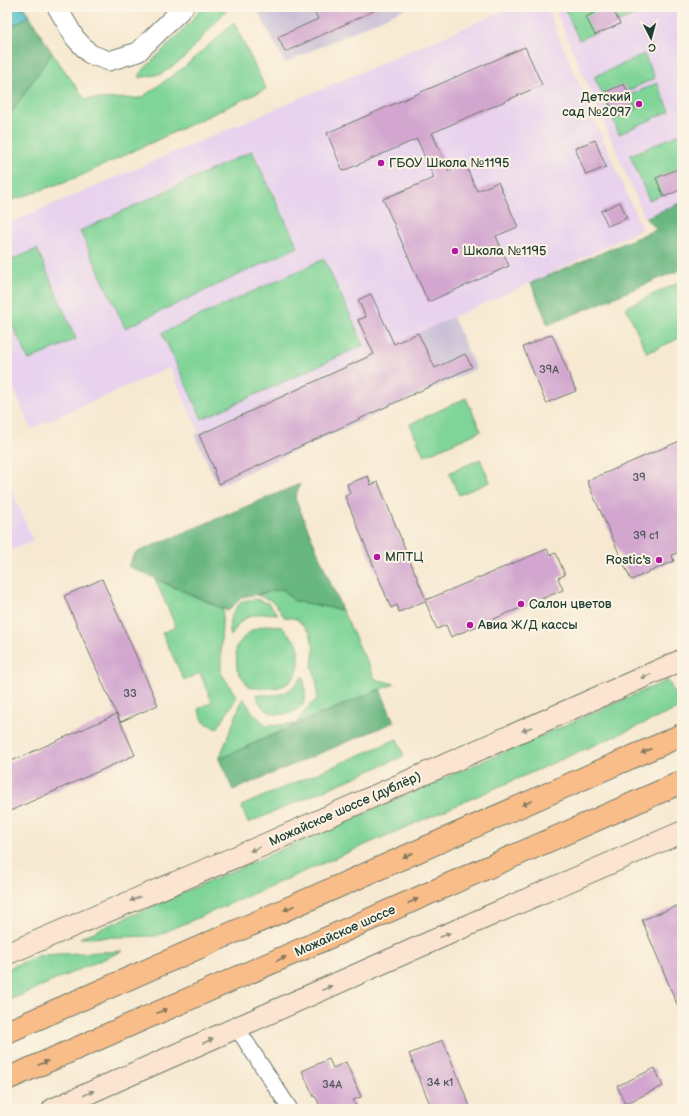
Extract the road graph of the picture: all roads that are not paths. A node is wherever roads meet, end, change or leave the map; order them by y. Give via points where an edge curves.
1 (184, 7) edge
2 (59, 11) edge
3 (682, 660) edge
4 (682, 735) edge
5 (682, 782) edge
6 (682, 832) edge
7 (7, 954) edge
8 (237, 1028) junction
9 (7, 1032) edge
10 (7, 1079) edge
11 (53, 1109) edge
12 (290, 1109) edge

1 - 2 street via 138,52 109,61 90,54 75,38
3 -> 7 main road, Можайское шоссе (дублёр) via 302,828
4 -> 9 main road
10 -> 5 main road, Можайское шоссе
8 -> 6 main road
11 -> 8 main road
8 - 12 street

